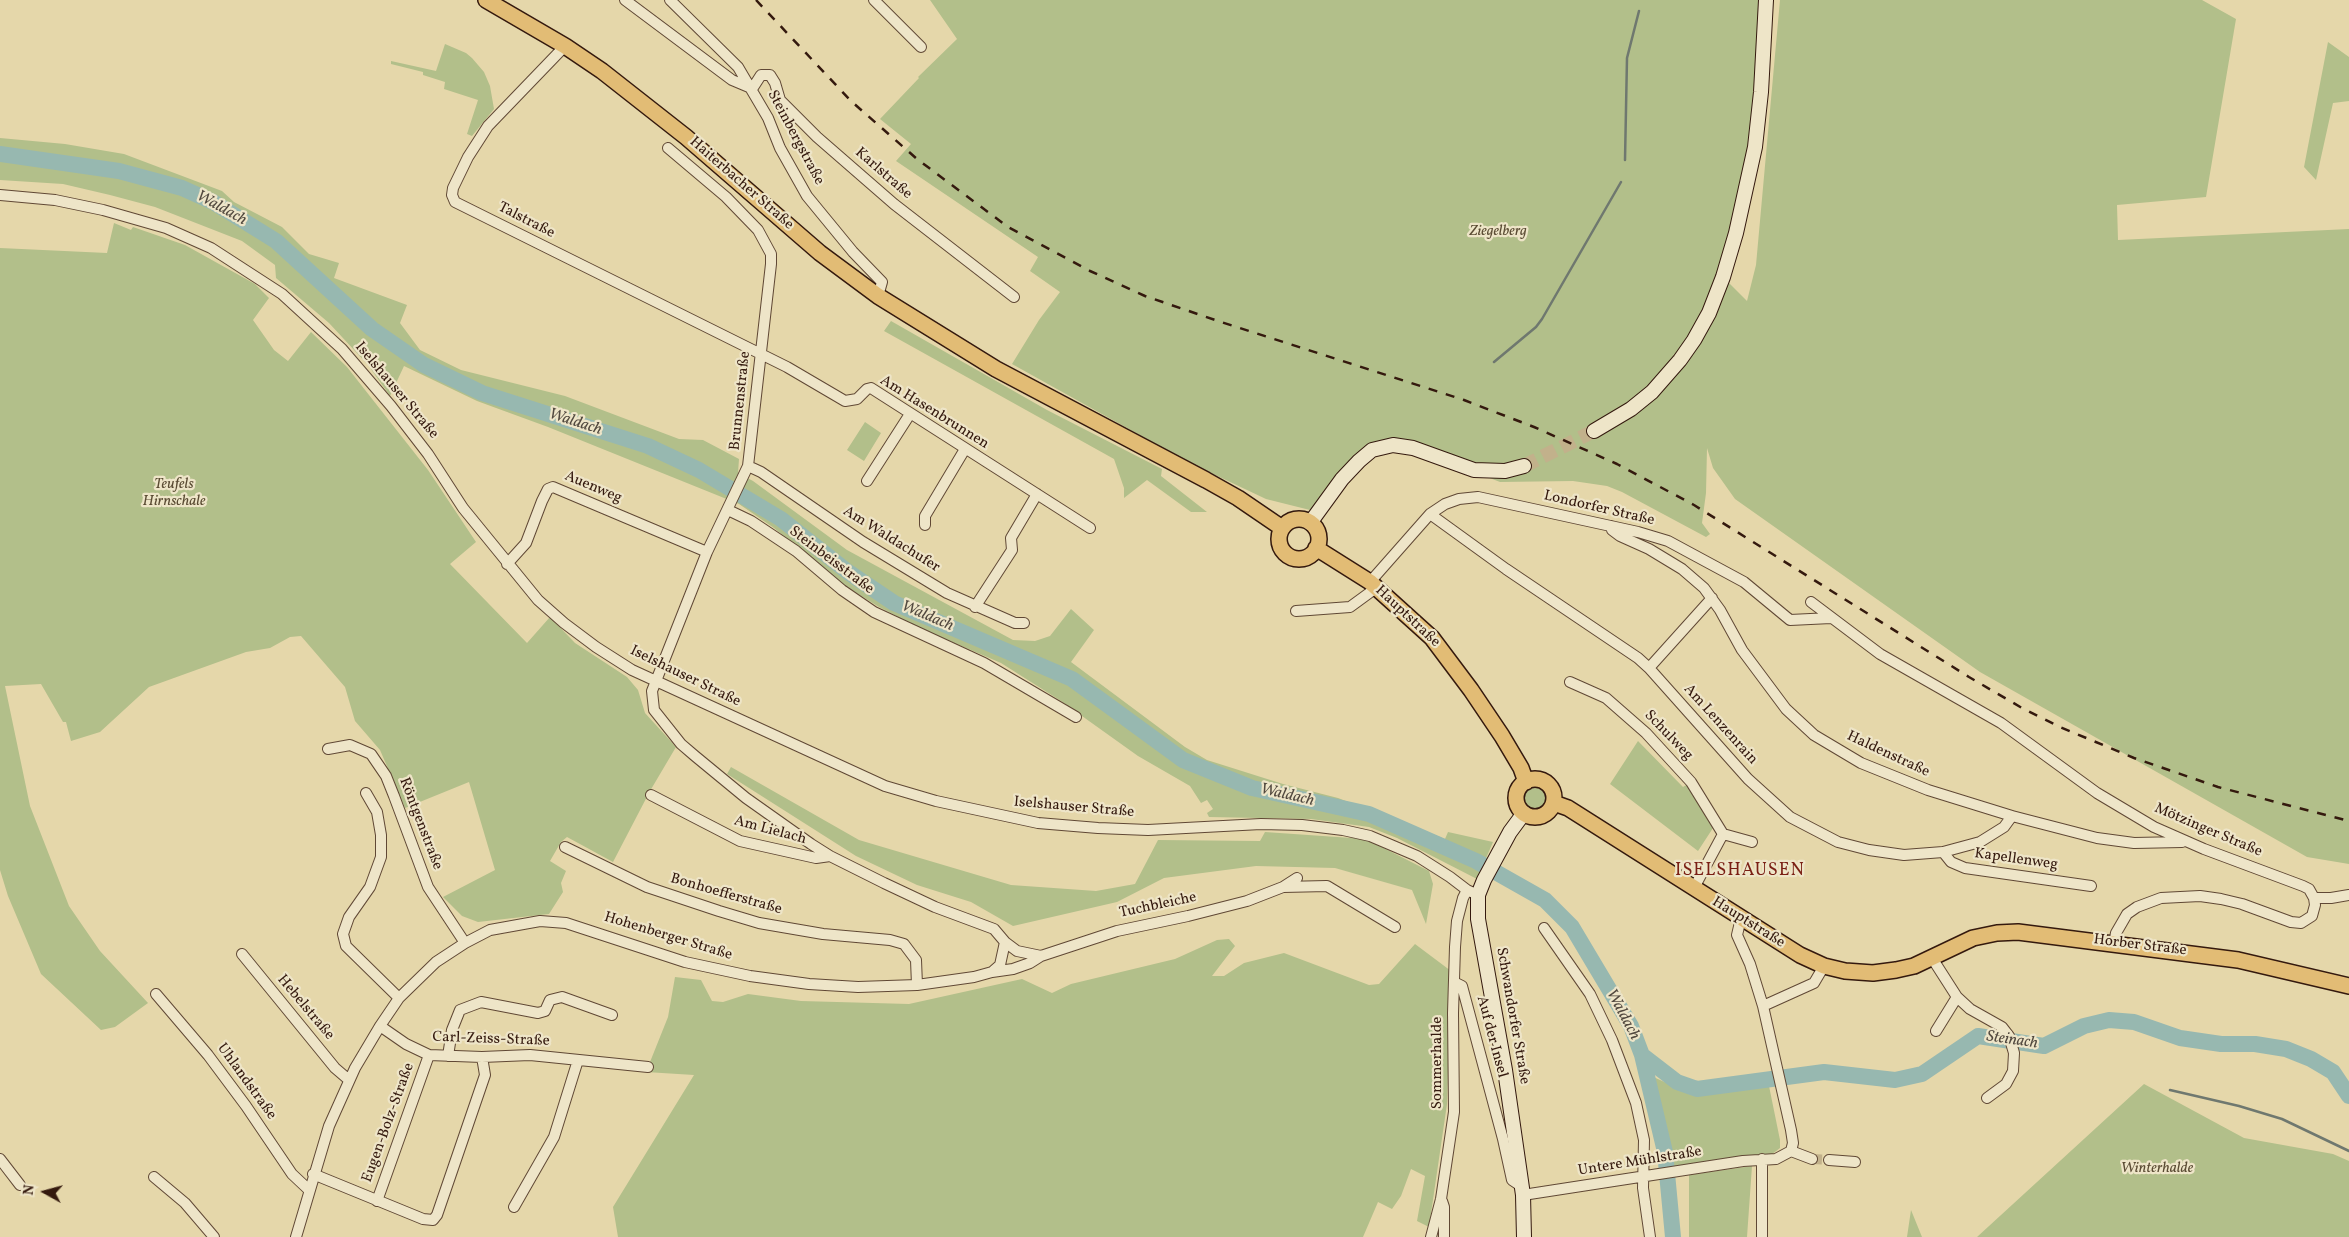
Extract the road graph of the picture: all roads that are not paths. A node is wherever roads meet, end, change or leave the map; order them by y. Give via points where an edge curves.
1 (486, 0) edge
2 (625, 0) edge
3 (670, 0) edge
4 (874, 0) edge
5 (1766, 0) edge
6 (565, 46) junction
7 (922, 47) dead end
8 (752, 89) junction
9 (668, 148) dead end
10 (0, 195) edge
11 (878, 296) junction
12 (1014, 297) dead end
13 (761, 354) junction
14 (910, 414) junction
15 (1594, 431) tunnel mouth
16 (965, 449) junction
17 (1524, 466) tunnel mouth
18 (746, 471) junction
19 (867, 481) dead end
20 (1037, 494) junction
21 (728, 510) junction
22 (1430, 514) junction
23 (1310, 523) junction
24 (924, 525) dead end
25 (1611, 526) junction
26 (1090, 528) dead end
27 (1282, 528) junction
28 (1316, 548) junction
29 (707, 552) junction
30 (507, 564) junction
31 (1373, 585) junction
32 (1712, 598) junction
33 (1811, 602) dead end
34 (975, 606) junction
35 (1296, 611) dead end
36 (1832, 618) junction
37 (1024, 623) dead end
38 (1649, 668) junction
39 (656, 681) junction
40 (1570, 682) dead end
41 (1076, 717) dead end
42 (328, 749) dead end
43 (1526, 782) junction
44 (366, 794) dead end
45 (651, 795) dead end
46 (1554, 803) junction
47 (1524, 813) junction
48 (2012, 816) junction
49 (1723, 834) junction
50 (1752, 842) dead end
51 (2185, 842) junction
52 (565, 847) dead end
53 (1943, 852) junction
54 (830, 856) junction
55 (1298, 878) dead end
56 (2091, 886) dead end
57 (1283, 887) junction
58 (1694, 888) junction
59 (1472, 893) junction
60 (2349, 895) edge
61 (2314, 898) junction
62 (1741, 918) junction
63 (1395, 927) dead end
64 (1544, 928) dead end
65 (1005, 942) junction
66 (465, 943) junction
67 (2114, 943) junction
68 (242, 954) dead end
69 (1040, 956) junction
70 (1932, 958) junction
71 (1824, 966) junction
72 (992, 972) junction
73 (1454, 982) junction
74 (917, 985) junction
75 (2349, 986) edge
76 (156, 994) dead end
77 (1957, 997) junction
78 (399, 998) junction
79 (1763, 1006) junction
80 (612, 1015) dead end
81 (380, 1026) junction
82 (1936, 1031) dead end
83 (430, 1055) junction
84 (448, 1056) junction
85 (482, 1057) junction
86 (578, 1060) junction
87 (648, 1067) dead end
88 (349, 1080) junction
89 (1987, 1098) dead end
90 (1791, 1151) junction
91 (0, 1159) edge
92 (1762, 1159) junction
93 (1812, 1159) tunnel mouth
94 (1829, 1160) tunnel mouth
95 (1855, 1162) dead end
96 (313, 1174) junction
97 (1649, 1175) junction
98 (154, 1177) dead end
99 (20, 1185) dead end
100 (309, 1190) junction
101 (1522, 1191) junction
102 (1441, 1199) junction
103 (377, 1201) junction
104 (514, 1207) dead end
105 (214, 1237) edge
106 (296, 1237) edge
107 (1431, 1237) edge
108 (1444, 1237) edge
109 (1524, 1237) edge
110 (1650, 1237) edge
111 (1762, 1237) edge

1 - 6 main road, Haiterbacher Straße
2 - 8 street via 732,80
3 - 8 street, Steinbergstraße via 738,67
4 - 7 street
5 - 15 street via 1755,147 1736,232 1709,313 1680,360 1652,392
6 - 11 main road, Haiterbacher Straße via 686,137 820,253
6 - 13 street, Talstraße via 488,126 453,188 454,202
8 - 11 street, Steinbergstraße via 780,148 808,196 852,252 882,282
8 - 12 street, Karlstraße via 761,75 770,75 780,100 817,137 894,204
9 - 13 street, Brunnenstraße via 726,197 758,230 768,248 771,264
10 - 30 street, Iselshauser Straße via 55,200 166,228 211,248 282,294 342,349 391,406
11 - 27 main road, Haiterbacher Straße via 996,369 1206,480
13 - 14 street, Am Hasenbrunnen via 845,401 857,399 871,388
13 - 18 street, Brunnenstraße
14 - 16 street, Am Hasenbrunnen
14 - 19 street
16 - 20 street, Am Hasenbrunnen
16 - 24 street via 925,516
17 - 23 street via 1505,471 1474,470 1413,448 1393,445 1372,450 1342,480
18 - 21 street, Brunnenstraße
18 - 34 street, Am Waldachufer via 762,472 870,546 947,593
20 - 26 street, Am Hasenbrunnen
20 - 34 street via 1010,538 1012,550
21 - 29 street, Brunnenstraße
21 - 41 street, Steinbeisstraße via 796,551 874,612 984,663
22 - 25 street, Londorfer Straße via 1458,499 1478,497
22 - 31 street, Londorfer Straße
22 - 38 street, Am Lenzenrain
23 - 27 main road via 1298,519
23 - 28 main road via 1317,531
25 - 32 street, Haldenstraße via 1620,536 1682,569
25 - 36 street, Londorfer Straße via 1668,541 1744,582 1790,620
27 - 28 main road via 1280,547 1289,556 1307,557
28 - 31 main road, Hauptstraße
29 - 30 street, Auenweg via 552,487 542,501 526,543
29 - 39 street, Brunnenstraße
30 - 39 street, Iselshauser Straße via 538,600 564,623 632,670
31 - 35 street, Londorfer Straße via 1350,607
31 - 43 main road, Hauptstraße via 1432,638 1447,657 1502,736
32 - 38 street
32 - 48 street, Haldenstraße via 1761,677 1786,709 1814,735 1891,775
33 - 36 street, Mötzinger Straße
34 - 37 street, Am Waldachufer via 1015,623
36 - 51 street, Mötzinger Straße via 1880,654 2001,724 2097,793 2154,828
38 - 53 street, Am Lenzenrain via 1748,779 1790,817 1838,842 1869,850 1904,855
39 - 54 street via 652,691 654,710 681,744 746,798
39 - 59 street, Iselshauser Straße via 886,786 936,801 1038,823 1098,828 1148,830 1261,824 1343,830 1370,836 1417,856
40 - 49 street, Schulweg via 1606,698 1646,732 1691,782
42 - 66 street, Röntgenstraße via 350,745 371,754 391,790 428,887
43 - 46 main road via 1538,779 1549,784
43 - 47 main road via 1517,797
44 - 78 street via 377,812 380,857 370,887 343,934 346,946
45 - 54 street, Am Lielach via 740,841 816,858
46 - 47 main road via 1541,816
46 - 58 main road, Hauptstraße via 1568,808
47 - 59 street, Schwandorfer Straße
48 - 51 street, Haldenstraße via 2097,838 2134,843
48 - 53 street, Am Lenzenrain via 1992,836
49 - 50 street
49 - 58 street
51 - 61 street, Mötzinger Straße via 2303,886
52 - 74 street, Bonhoefferstraße via 647,887 759,923 904,944 916,960
53 - 56 street, Kapellenweg via 1951,862 1965,868
54 - 65 street via 935,907 994,929
55 - 57 street, Tuchbleiche
57 - 63 street, Tuchbleiche via 1326,886
57 - 69 street, Tuchbleiche via 1246,901 1117,931
58 - 62 main road, Hauptstraße
59 - 73 street, Sommerhalde via 1463,898 1457,921
59 - 101 street, Schwandorfer Straße via 1505,1070
60 - 61 street
61 - 67 street via 2312,916 2301,923 2221,899 2200,896 2162,898 2127,914
62 - 71 main road, Hauptstraße
62 - 79 street via 1737,935
64 - 97 street via 1590,994 1612,1040 1636,1103
65 - 69 street via 1017,951
65 - 72 street via 1000,965
66 - 74 street, Hohenberger Straße via 490,930 518,923 566,923 685,962 750,976 858,987
66 - 78 street, Hohenberger Straße via 436,962
67 - 70 main road, Horber Straße via 2018,932 1997,933 1973,938
67 - 75 main road, Horber Straße via 2238,960
68 - 88 street, Hebelstraße via 335,1068
69 - 72 street, Tuchbleiche via 1013,969
70 - 71 main road, Hauptstraße via 1896,970 1873,973
70 - 77 street
71 - 79 street via 1814,983
72 - 74 street, Hohenberger Straße
73 - 101 street, Auf der Insel via 1462,986 1512,1180
73 - 102 street, Sommerhalde via 1454,1112
76 - 100 street, Uhlandstraße via 208,1055 292,1174
77 - 82 street
77 - 89 street via 1970,1009 2002,1027 2009,1036 2014,1053 2013,1072 2006,1084
78 - 81 street, Hohenberger Straße
79 - 90 street via 1791,1130
80 - 84 street via 562,997 550,1000 544,1011 538,1013 481,1002 460,1010 452,1030
81 - 83 street, Carl-Zeiss-Straße via 406,1044
81 - 88 street, Hohenberger Straße
83 - 84 street, Carl-Zeiss-Straße
83 - 103 street, Eugen-Bolz-Straße
84 - 85 street, Carl-Zeiss-Straße
85 - 86 street, Carl-Zeiss-Straße via 530,1055
85 - 103 street via 485,1075 437,1215 432,1220 423,1219
86 - 87 street, Carl-Zeiss-Straße
86 - 104 street via 554,1137
88 - 96 street, Hohenberger Straße
90 - 92 street, Untere Mühlstraße via 1776,1160
90 - 93 street
91 - 99 street
92 - 97 street, Untere Mühlstraße
92 - 111 street
94 - 95 street
96 - 100 street, Hohenberger Straße
96 - 103 street
97 - 101 street, Untere Mühlstraße
97 - 110 street via 1643,1188
98 - 105 street via 185,1202
100 - 106 street, Hohenberger Straße
101 - 109 street, Schwandorfer Straße
102 - 107 street
102 - 108 street, Sommerhalde

